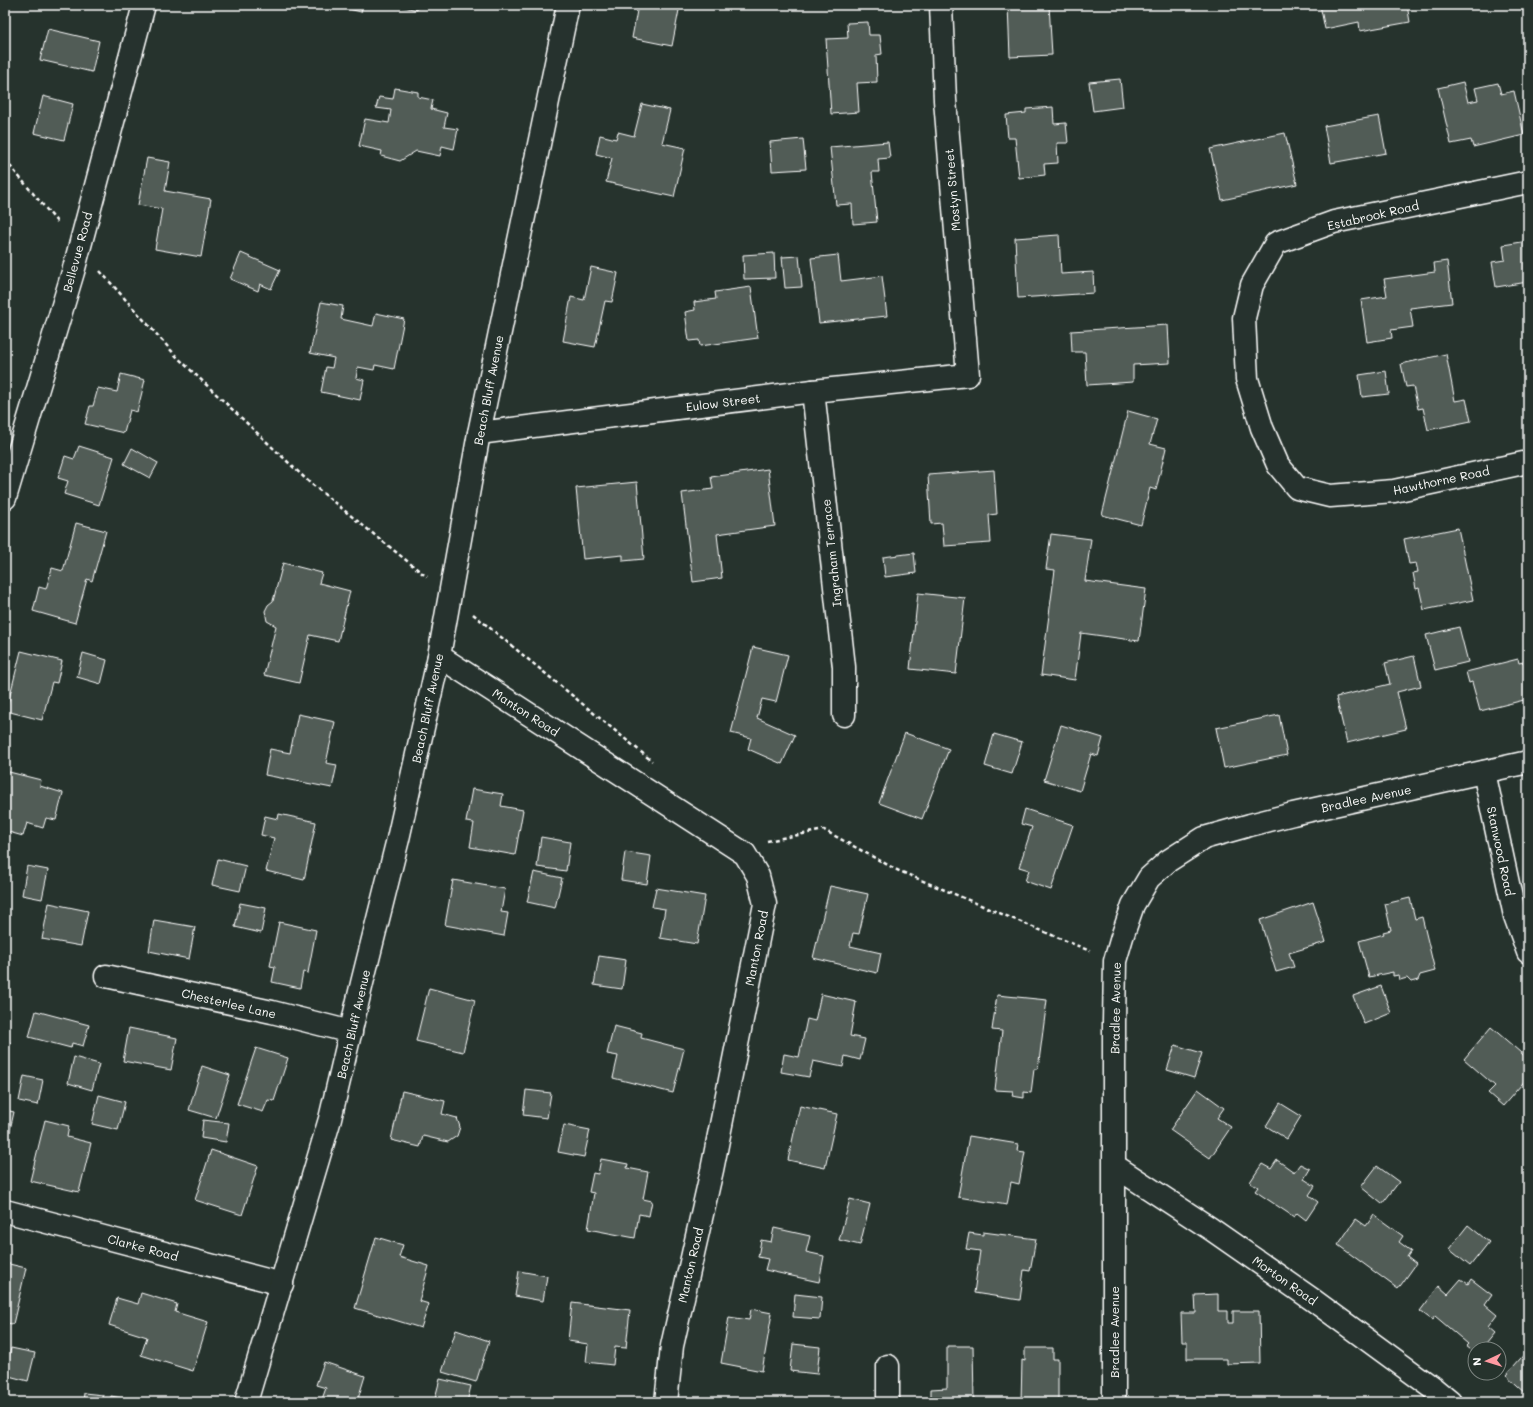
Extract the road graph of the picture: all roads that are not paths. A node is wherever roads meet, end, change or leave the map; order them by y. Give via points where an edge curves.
1 (144, 5) edge
2 (568, 5) edge
3 (940, 5) edge
4 (1528, 182) edge
5 (968, 375) joint
6 (813, 391) junction
7 (479, 433) junction
8 (1528, 462) edge
9 (1353, 494) joint
10 (5, 498) edge
11 (439, 656) junction
12 (844, 716) dead end
13 (1528, 762) edge
14 (1484, 772) junction
15 (1528, 952) edge
16 (106, 976) dead end
17 (351, 1032) junction
18 (1115, 1166) junction
19 (5, 1211) edge
20 (282, 1284) junction
21 (888, 1366) dead end
22 (1433, 1395) edge
23 (246, 1402) edge
24 (666, 1402) edge
25 (888, 1402) edge
26 (1114, 1402) edge
27 (1450, 1402) edge

1 - 10 street, Bellevue Road via 73,272
2 - 7 street, Beach Bluff Avenue
3 - 5 street, Mostyn Street via 944,100
4 - 9 street, Estabrook Road via 1334,222 1276,243 1252,285 1244,318 1247,379 1262,428 1278,465 1297,488 1330,496
5 - 6 street, Eulow Street
6 - 7 street, Eulow Street
6 - 12 street, Ingraham Terrace via 844,667
7 - 11 street, Beach Bluff Avenue
8 - 9 street, Hawthorne Road via 1394,490
11 - 17 street, Beach Bluff Avenue
11 - 24 street, Manton Road via 745,854 758,876 765,904 712,1170 672,1346
13 - 14 street, Bradlee Avenue
14 - 15 street, Stanwood Road via 1515,916
14 - 18 street, Bradlee Avenue via 1293,814 1204,838 1168,860 1149,878 1133,905 1115,961
16 - 17 street, Chesterlee Lane
17 - 20 street, Beach Bluff Avenue via 330,1119
18 - 22 street, Morton Road via 1313,1300
18 - 26 street, Bradlee Avenue
19 - 20 street, Clarke Road
20 - 23 street, Beach Bluff Avenue
21 - 25 street
22 - 27 street, Morton Road

